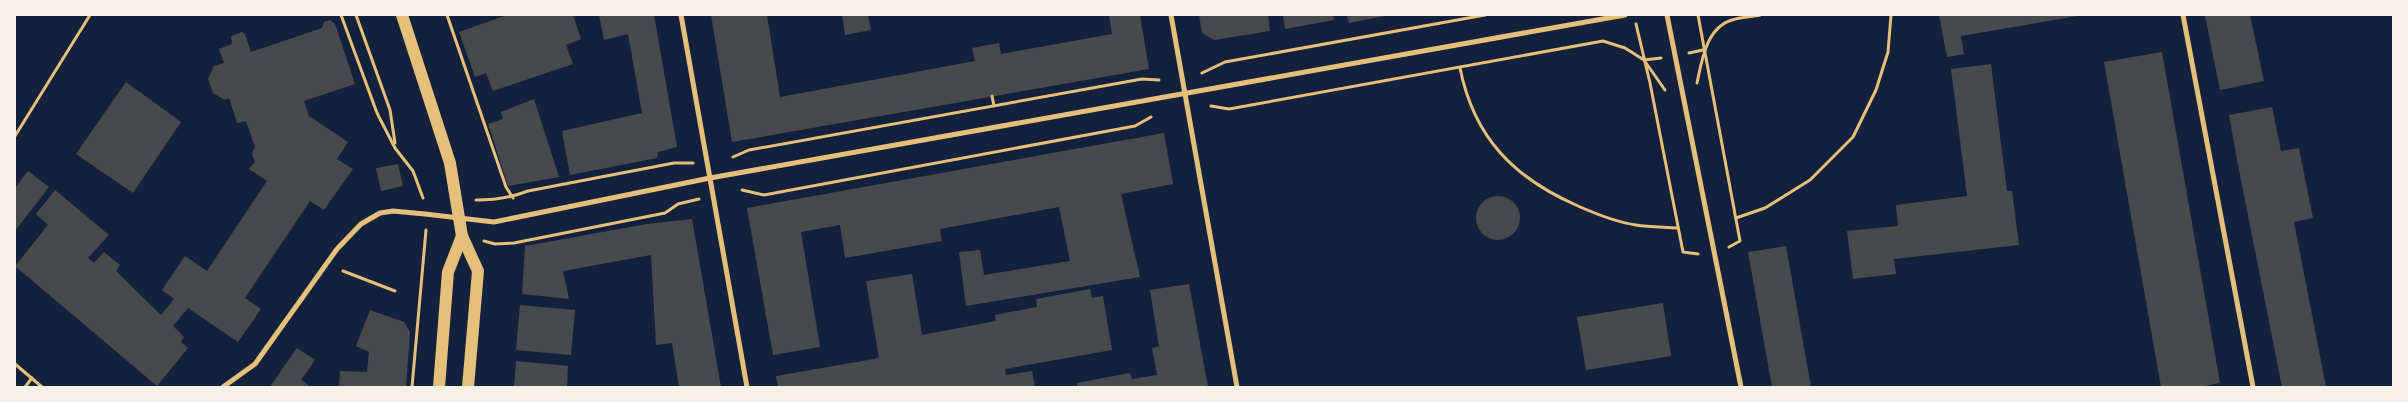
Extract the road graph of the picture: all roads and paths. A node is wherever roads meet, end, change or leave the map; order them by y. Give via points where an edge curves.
1 (90, 15) edge
2 (341, 15) edge
3 (356, 15) edge
4 (402, 15) edge
5 (448, 15) edge
6 (682, 15) edge
7 (1171, 15) edge
8 (1454, 15) edge
9 (1485, 15) edge
10 (1625, 15) edge
11 (1633, 15) edge
12 (1668, 15) edge
13 (1698, 15) edge
14 (1760, 15) edge
15 (1891, 15) edge
16 (2182, 15) edge
17 (1454, 20) junction
18 (1704, 50) junction
19 (1644, 60) junction
20 (1460, 68) junction
21 (1182, 78) junction
22 (1185, 94) junction
23 (992, 96) dead end
24 (994, 106) junction
25 (1188, 109) junction
26 (15, 136) edge
27 (395, 148) junction
28 (708, 162) junction
29 (413, 171) dead end
30 (710, 178) junction
31 (714, 196) junction
32 (461, 218) junction
33 (1736, 218) junction
34 (1677, 228) junction
35 (462, 236) junction
36 (514, 243) dead end
37 (1714, 256) junction
38 (421, 268) dead end
39 (343, 271) dead end
40 (396, 291) dead end
41 (15, 364) edge
42 (32, 378) junction
43 (26, 387) edge
44 (42, 387) edge
45 (223, 387) edge
46 (412, 387) edge
47 (439, 387) edge
48 (468, 387) edge
49 (747, 387) edge
50 (1237, 387) edge
51 (1741, 387) edge
52 (2253, 387) edge

1 - 26 path
2 - 27 path via 377,113
3 - 27 path via 390,110
4 - 32 main road via 450,163
5 - 28 path via 506,187 513,197 528,191 674,163
6 - 28 street
7 - 21 street
8 - 17 path
9 - 17 path
10 - 22 street
11 - 19 path
12 - 37 street
13 - 18 path
14 - 18 path via 1730,20 1714,32
15 - 33 path via 1888,52 1876,90 1853,138 1810,180 1765,208
16 - 52 street
17 - 21 path via 1225,62
18 - 33 path
19 - 20 path via 1626,48 1602,41
19 - 34 path
20 - 25 path via 1230,109 1204,105
20 - 34 path via 1480,128 1494,148 1530,181 1604,217 1634,225
21 - 22 street
21 - 24 path via 1165,81 1142,79
22 - 25 street
22 - 30 street
23 - 24 path
24 - 28 path via 749,150 728,159
25 - 31 path via 1150,117 1135,126 764,196 744,190
25 - 50 street
27 - 29 path
28 - 30 street
30 - 31 street
30 - 32 street via 494,222
31 - 36 path via 678,204 665,213
31 - 49 street
32 - 35 main road
32 - 45 street via 393,211 380,213 360,224 337,249 255,364
33 - 37 path via 1740,241
34 - 37 path via 1683,252
35 - 47 main road via 448,272
35 - 48 main road via 478,271
37 - 51 street
38 - 46 path
39 - 40 path
41 - 42 path
42 - 43 path
42 - 44 path

